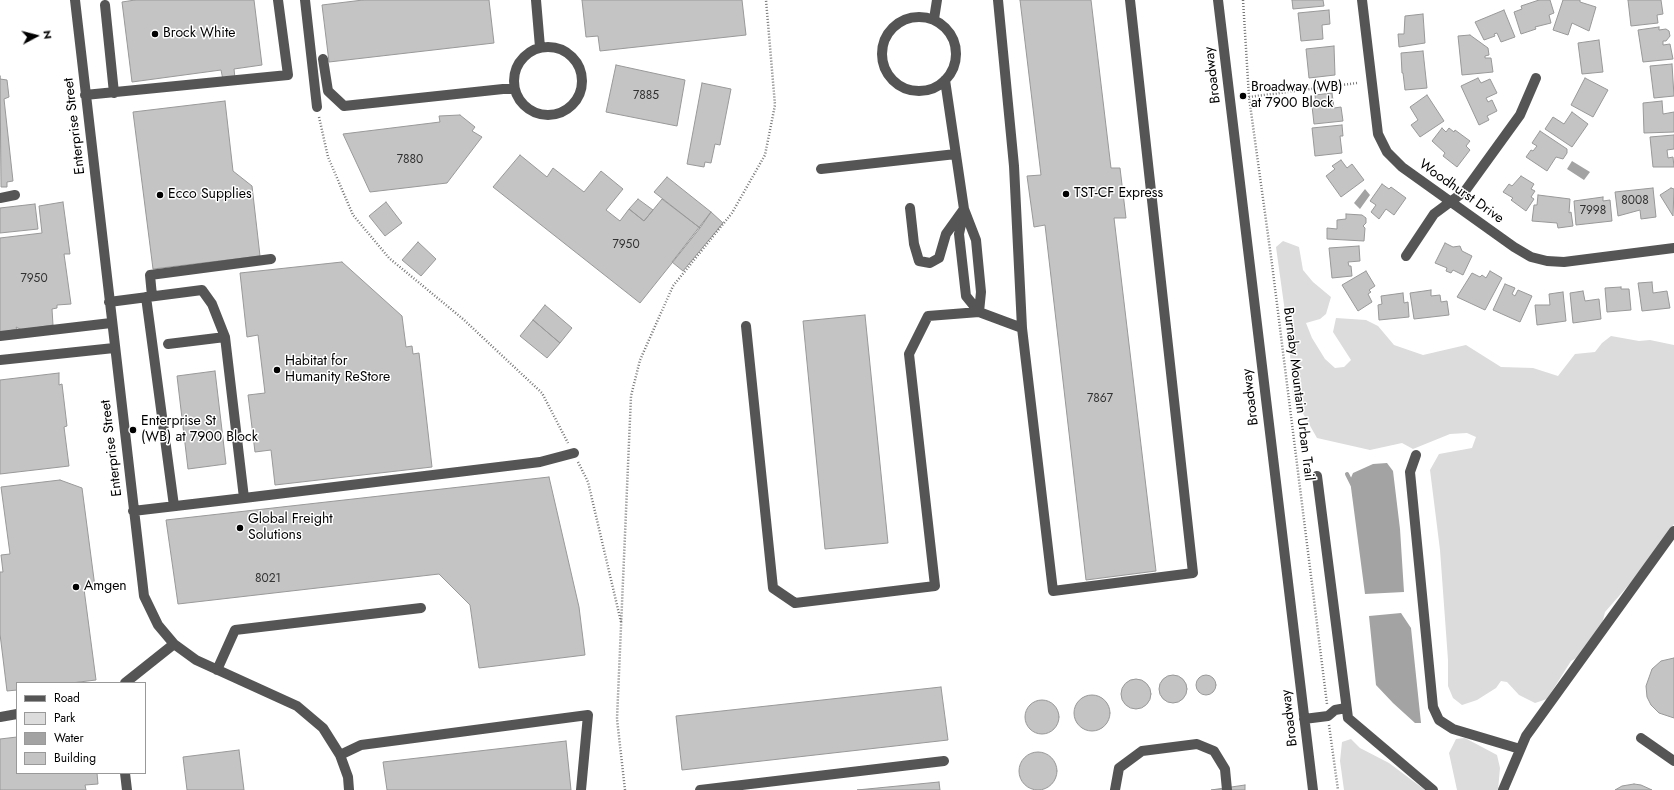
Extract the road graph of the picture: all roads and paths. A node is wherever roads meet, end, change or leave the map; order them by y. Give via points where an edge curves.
1 (75, 0) edge
2 (278, 0) edge
3 (306, 0) edge
4 (536, 0) edge
5 (766, 0) edge
6 (937, 0) edge
7 (998, 0) edge
8 (1130, 0) edge
9 (1218, 0) edge
10 (1243, 0) edge
11 (1362, 0) edge
12 (105, 5) dead end
13 (934, 19) junction
14 (540, 47) junction
15 (323, 59) dead end
16 (1536, 78) dead end
17 (945, 80) junction
18 (1357, 83) dead end
19 (514, 89) junction
20 (114, 92) junction
21 (85, 96) junction
22 (1243, 96) dead end
23 (1249, 97) junction
24 (317, 107) joint
25 (956, 154) junction
26 (821, 169) dead end
27 (15, 195) dead end
28 (0, 198) edge
29 (1451, 203) junction
30 (910, 208) dead end
31 (964, 210) junction
32 (1674, 248) edge
33 (1406, 256) dead end
34 (271, 259) dead end
35 (149, 296) junction
36 (109, 302) junction
37 (978, 312) junction
38 (111, 323) junction
39 (746, 326) dead end
40 (1022, 328) junction
41 (0, 336) edge
42 (225, 337) junction
43 (168, 344) dead end
44 (114, 348) junction
45 (0, 360) edge
46 (574, 453) junction
47 (1416, 455) dead end
48 (1317, 476) dead end
49 (244, 498) junction
50 (174, 506) junction
51 (133, 512) junction
52 (1674, 531) edge
53 (421, 608) dead end
54 (622, 627) junction
55 (174, 644) junction
56 (217, 670) junction
57 (126, 682) edge
58 (1346, 708) junction
59 (16, 714) edge
60 (1328, 716) junction
61 (0, 717) edge
62 (1304, 719) junction
63 (1641, 738) dead end
64 (1520, 749) junction
65 (340, 756) junction
66 (944, 761) dead end
67 (1674, 761) edge
68 (125, 774) edge
69 (127, 790) edge
70 (349, 790) edge
71 (581, 790) edge
72 (625, 790) edge
73 (700, 790) edge
74 (1115, 790) edge
75 (1228, 790) edge
76 (1313, 790) edge
77 (1338, 790) edge
78 (1433, 790) edge
79 (1503, 790) edge

1 - 21 street, Enterprise Street
2 - 20 street via 288,74
3 - 24 street
4 - 14 street
5 - 54 path via 775,105 765,155 732,213 673,286 640,360 631,396
6 - 13 street
7 - 40 street via 1014,166
8 - 40 street via 1193,573 1053,591
9 - 62 street, Broadway
10 - 23 path, Burnaby Mountain Urban Trail
11 - 29 street, Woodhurst Drive via 1376,119 1382,144 1402,167
12 - 20 street
13 - 17 street via 952,35 956,47 956,59
13 - 17 street via 922,16 909,17 898,22 883,42 882,60 890,77 899,86 911,90 935,88
14 - 19 street via 522,58 515,73
14 - 19 street via 552,46 563,49 573,56 583,76 578,99 560,114 549,116 537,114 527,108 519,100
15 - 19 street via 328,91 344,106
16 - 29 street via 1520,115 1465,191
17 - 25 street
18 - 23 path
20 - 21 street
21 - 36 street, Enterprise Street
22 - 23 path
23 - 60 path, Burnaby Mountain Urban Trail
24 - 46 path via 328,156 353,215 389,258 463,319 542,392
25 - 26 street
25 - 31 street
27 - 28 street
29 - 32 street, Woodhurst Drive via 1524,254 1547,262
29 - 33 street via 1434,214
30 - 31 street via 914,244 919,261 930,263 939,258 946,234
31 - 37 street via 976,240 981,292
31 - 37 street via 960,234 966,296
34 - 35 street via 150,275
35 - 36 street
35 - 42 street via 202,290 212,304
35 - 50 street
36 - 38 street, Enterprise Street
37 - 39 street via 928,316 909,354 936,586 795,603 773,588
37 - 40 street
38 - 41 street
38 - 44 street, Enterprise Street
42 - 43 street
42 - 49 street
44 - 45 street
44 - 51 street, Enterprise Street
46 - 49 street via 540,462
46 - 54 path via 588,482
47 - 64 street via 1410,472 1432,707 1439,720 1453,729
48 - 58 street
49 - 50 street
50 - 51 street
51 - 55 street, Enterprise Street via 144,596 158,625
52 - 64 street via 1526,736
53 - 56 street via 235,630
54 - 72 path via 618,719
55 - 56 street, Enterprise Street via 196,660
55 - 57 street
56 - 65 street, Enterprise Street via 297,706 323,728
58 - 60 street via 1335,710
58 - 78 street via 1348,718
59 - 61 street
60 - 62 street
60 - 77 path, Burnaby Mountain Urban Trail
62 - 76 street, Broadway
63 - 67 street
64 - 79 street
65 - 70 street, Enterprise Street via 348,777
65 - 71 street via 361,745 588,715
66 - 73 street
68 - 69 street
74 - 75 street via 1119,768 1142,751 1197,744 1214,751 1225,769

